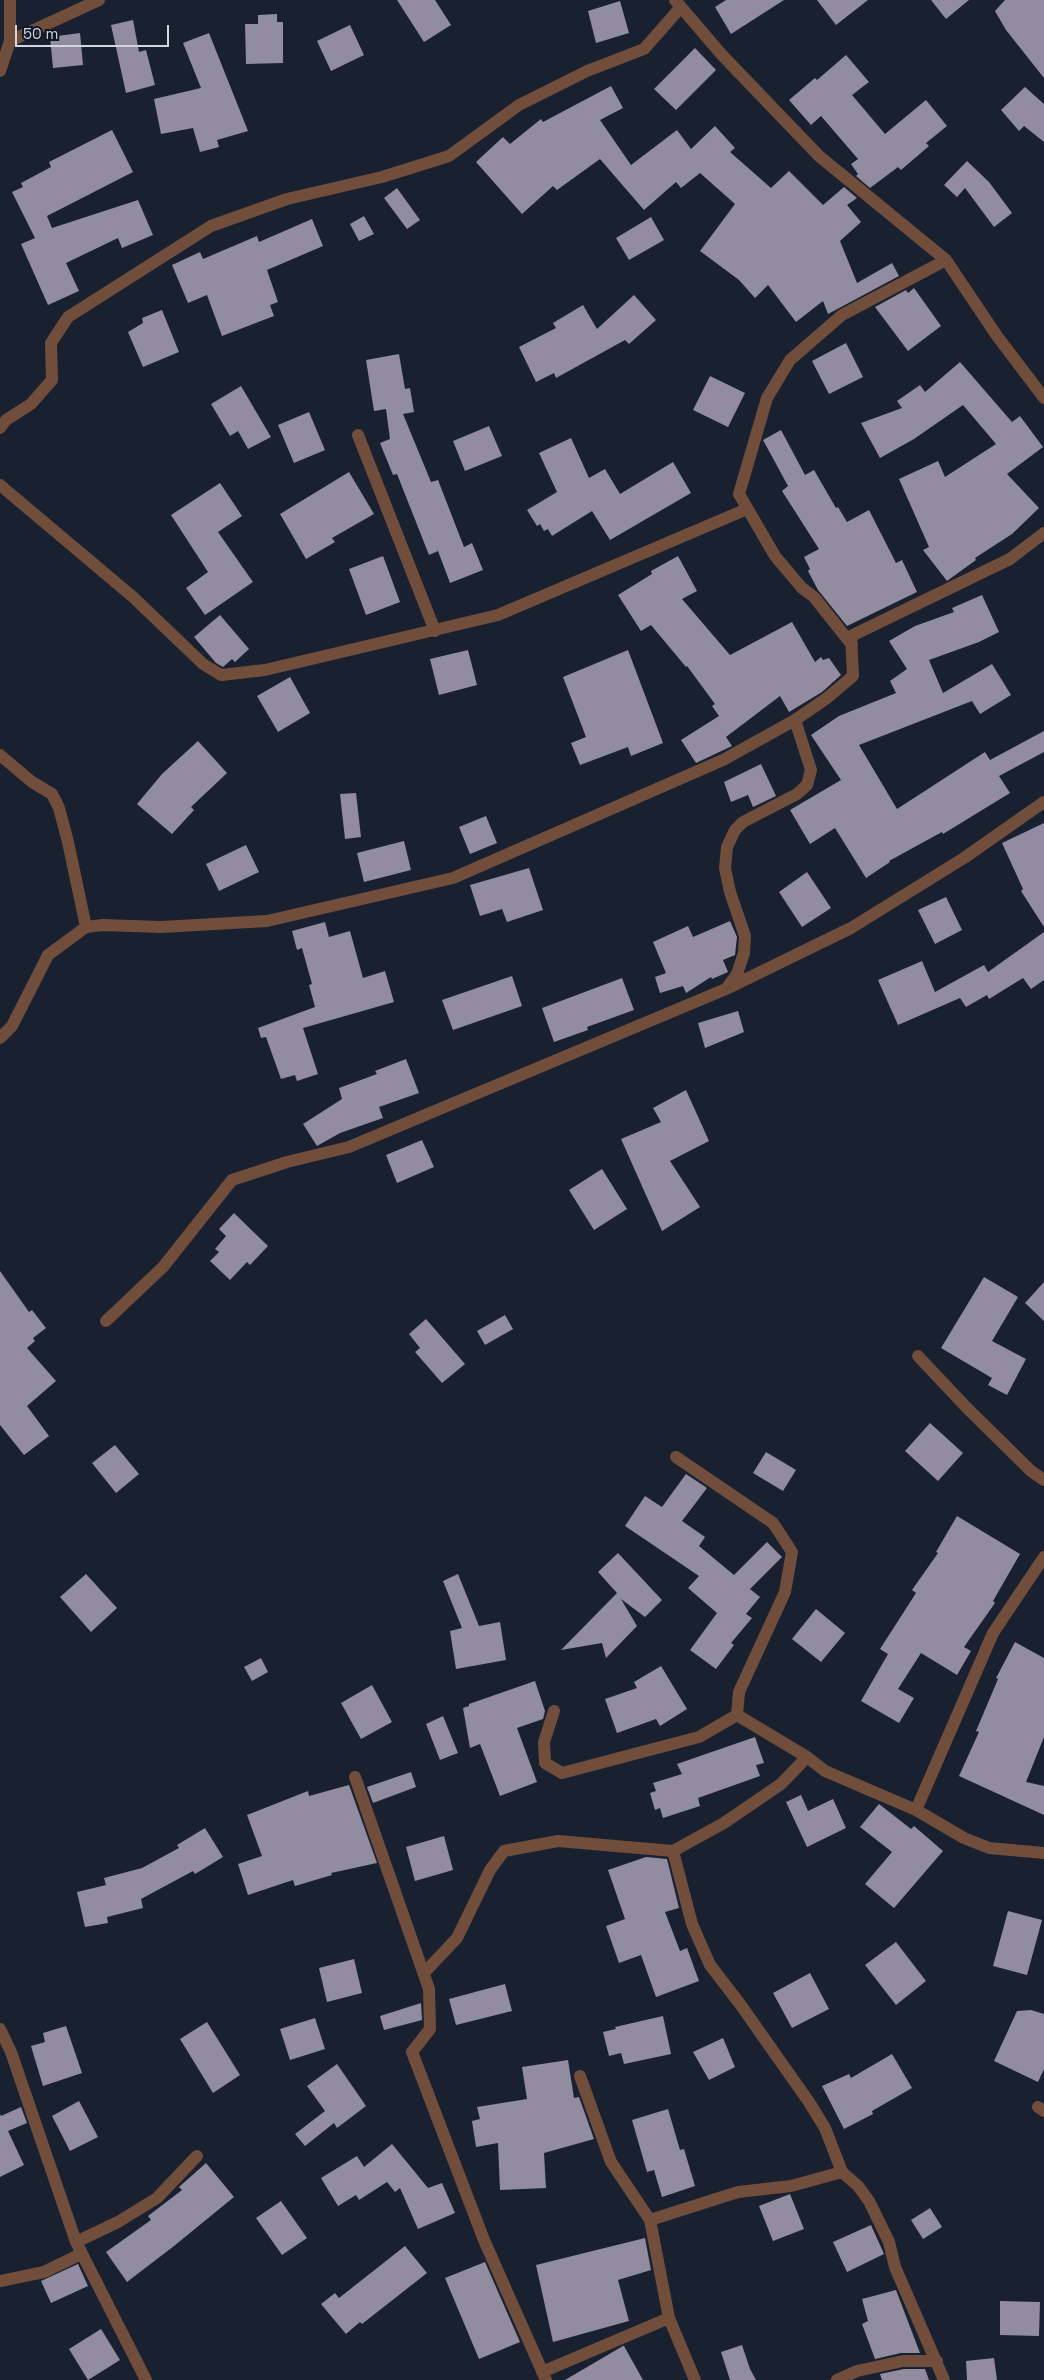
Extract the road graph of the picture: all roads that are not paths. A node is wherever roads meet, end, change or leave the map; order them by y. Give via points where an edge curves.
1 (10, 0) edge
2 (99, 0) edge
3 (678, 4) edge
4 (10, 41) junction
5 (0, 72) edge
6 (946, 260) junction
7 (1044, 398) edge
8 (0, 428) edge
9 (358, 435) dead end
10 (0, 485) edge
11 (747, 509) junction
12 (1044, 533) edge
13 (435, 630) junction
14 (852, 645) junction
15 (795, 720) junction
16 (0, 755) edge
17 (1044, 802) edge
18 (86, 927) junction
19 (726, 989) junction
20 (0, 1038) edge
21 (106, 1321) dead end
22 (918, 1356) dead end
23 (676, 1457) dead end
24 (1044, 1480) edge
25 (1044, 1557) edge
26 (554, 1711) dead end
27 (736, 1716) junction
28 (807, 1757) junction
29 (355, 1777) dead end
30 (916, 1810) junction
31 (674, 1851) junction
32 (1044, 1853) edge
33 (424, 1974) junction
34 (0, 2029) edge
35 (580, 2076) dead end
36 (197, 2156) dead end
37 (842, 2172) junction
38 (650, 2220) junction
39 (78, 2248) junction
40 (0, 2281) edge
41 (669, 2318) junction
42 (937, 2361) junction
43 (544, 2376) edge
44 (146, 2380) edge
45 (695, 2380) edge
46 (837, 2380) edge
47 (944, 2380) edge

1 - 4 street
2 - 4 street
3 - 6 street via 818,156
3 - 8 street via 644,49 587,71 519,105 448,156 382,177 287,200 211,226 68,317 51,343 52,380 31,404 6,420
4 - 5 street
6 - 7 street
6 - 11 street via 842,315 790,360 767,398 739,494
9 - 13 street
10 - 13 street via 133,598 203,664 221,674 265,670
11 - 13 street via 498,615
11 - 14 street via 775,556
12 - 14 street via 1010,559 974,578 860,629 851,636
14 - 15 street via 853,676
15 - 18 street via 723,760 454,878 267,921
15 - 19 street via 811,770 807,785 797,794 743,822 727,847 725,868 728,884 745,936 739,967
16 - 18 street via 52,794 59,808
17 - 19 street via 964,858 851,928
18 - 20 street via 48,955 12,1026
19 - 21 street via 349,1147 286,1162 232,1180 163,1267
22 - 24 street via 1031,1471
23 - 27 street via 773,1522 792,1552 786,1592 739,1692
25 - 30 street via 992,1633
26 - 27 street via 544,1742 545,1763 562,1773 700,1737
27 - 28 street
28 - 30 street via 825,1771
28 - 31 street via 781,1784 724,1823
29 - 33 street
30 - 32 street via 964,1838 990,1848
31 - 33 street via 558,1841 504,1851 490,1870 458,1938
31 - 37 street via 692,1924 710,1965 809,2102 825,2128
33 - 43 street via 429,1989 430,2029 412,2052 484,2240
34 - 39 street via 11,2052
35 - 38 street via 611,2162
36 - 39 street via 158,2198
37 - 38 street via 791,2186 738,2192
37 - 42 street via 869,2201
38 - 41 street
39 - 40 street via 44,2272
39 - 44 street
41 - 43 street
41 - 45 street
42 - 46 street via 903,2361 857,2371
42 - 47 street

